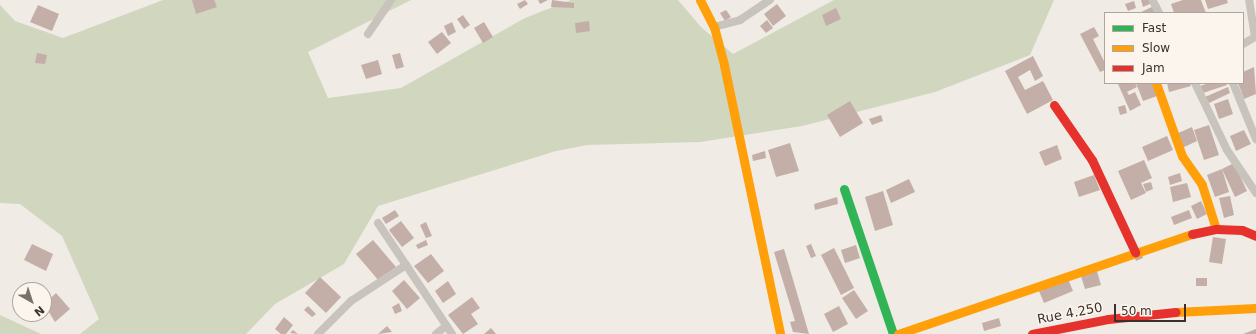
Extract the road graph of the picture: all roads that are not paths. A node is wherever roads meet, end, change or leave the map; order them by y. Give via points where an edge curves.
1 (391, 0) edge
2 (700, 0) edge
3 (770, 0) edge
4 (1249, 0) edge
5 (1153, 2) dead end
6 (1158, 12) edge
7 (714, 27) junction
8 (368, 34) dead end
9 (1244, 43) edge
10 (1156, 84) edge
11 (1195, 84) edge
12 (1233, 84) edge
13 (1054, 105) dead end
14 (1256, 139) edge
15 (844, 189) dead end
16 (1256, 193) edge
17 (378, 224) dead end
18 (1216, 229) junction
19 (1256, 236) edge
20 (1135, 252) junction
21 (406, 265) junction
22 (1256, 308) edge
23 (446, 326) junction
24 (318, 334) edge
25 (436, 334) edge
26 (452, 334) edge
27 (780, 334) edge
28 (892, 334) edge
29 (898, 334) edge
30 (1032, 334) edge

1 - 8 street
2 - 7 street
3 - 7 street via 740,20
4 - 9 street via 1255,37
5 - 6 street
7 - 27 street
10 - 18 street via 1182,156 1202,185
11 - 16 street via 1227,150
12 - 14 street
13 - 20 street via 1092,160
15 - 28 street
17 - 21 street
18 - 19 street via 1242,230
18 - 20 street via 1175,237
20 - 29 street
21 - 23 street
21 - 24 street via 351,301
22 - 30 street, Rue 4.250 via 1116,318
23 - 25 street
23 - 26 street

